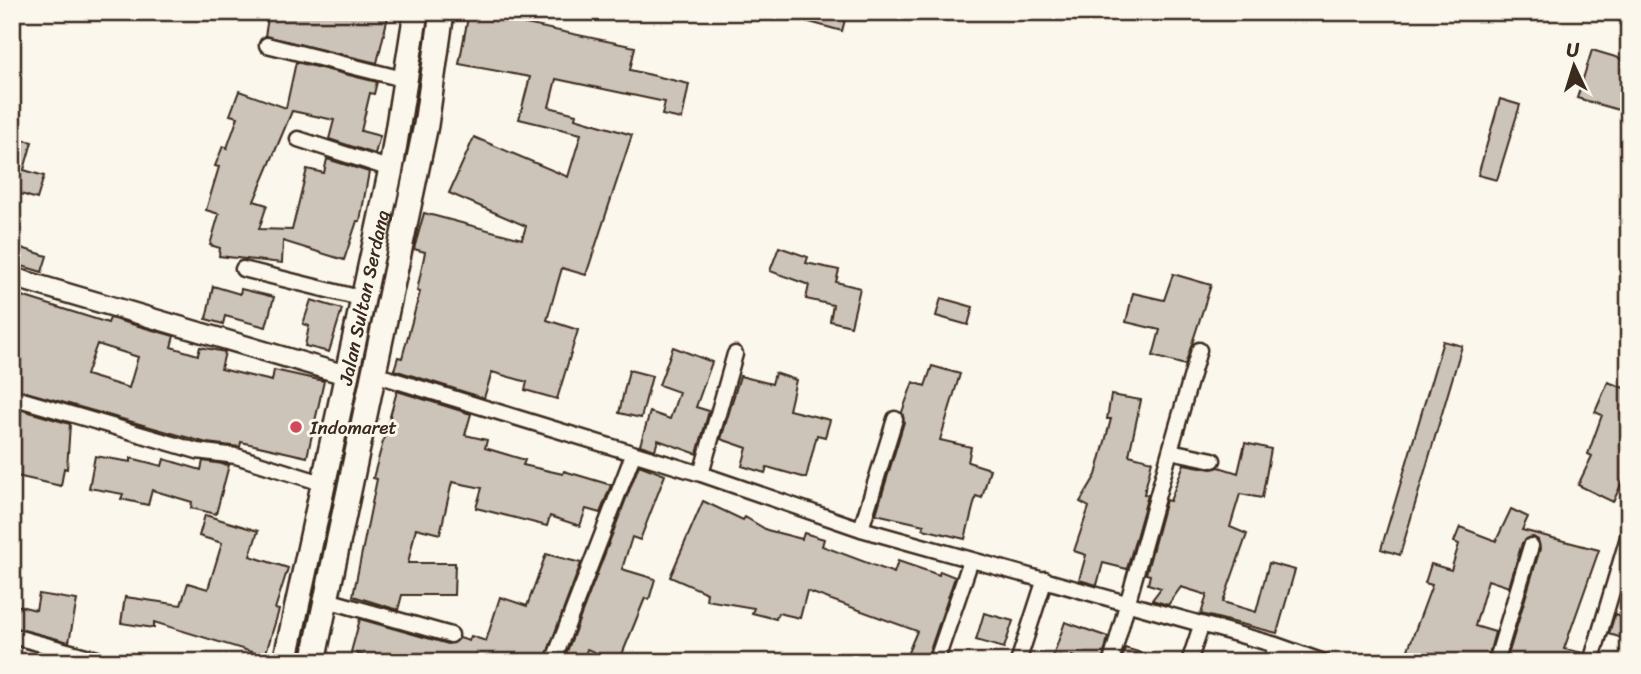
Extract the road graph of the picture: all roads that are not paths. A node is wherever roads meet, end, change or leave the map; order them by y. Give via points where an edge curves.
1 (416, 12) edge
2 (442, 12) edge
3 (267, 45) dead end
4 (407, 80) junction
5 (298, 139) dead end
6 (391, 169) junction
7 (243, 270) dead end
8 (12, 277) edge
9 (364, 299) junction
10 (1199, 350) dead end
11 (735, 355) dead end
12 (374, 374) junction
13 (346, 375) junction
14 (12, 397) edge
15 (895, 419) dead end
16 (1170, 451) junction
17 (633, 455) junction
18 (1213, 460) dead end
19 (701, 474) junction
20 (325, 484) junction
21 (861, 529) junction
22 (1629, 534) edge
23 (1531, 546) dead end
24 (971, 560) junction
25 (1045, 579) junction
26 (327, 600) junction
27 (1126, 605) junction
28 (1201, 626) junction
29 (452, 635) dead end
30 (12, 636) edge
31 (1276, 645) junction
32 (108, 662) edge
33 (285, 662) edge
34 (313, 662) edge
35 (552, 662) edge
36 (936, 662) edge
37 (1018, 662) edge
38 (1111, 662) edge
39 (1189, 662) edge
40 (1271, 662) edge
41 (1324, 662) edge
42 (1496, 662) edge
43 (1591, 662) edge

1 - 4 highway, Jalan Sultan Serdang
2 - 12 highway, Jalan Sultan Serdang via 426,125
3 - 4 street
4 - 6 highway, Jalan Sultan Serdang
5 - 6 street
6 - 9 highway, Jalan Sultan Serdang
7 - 9 street
8 - 13 street
9 - 13 highway, Jalan Sultan Serdang
10 - 16 street
11 - 19 street
12 - 17 street
12 - 26 highway, Jalan Sultan Serdang
13 - 20 highway, Jalan Sultan Serdang
14 - 20 street
15 - 21 street
16 - 18 street
16 - 27 street
17 - 19 street
17 - 35 street
19 - 21 street
20 - 33 highway, Jalan Sultan Serdang
21 - 24 street
22 - 43 street
23 - 42 street
24 - 25 street
24 - 36 street
25 - 27 street
25 - 37 street
26 - 29 street
26 - 34 highway, Jalan Sultan Serdang
27 - 28 street
27 - 38 street
28 - 31 street
28 - 39 street
30 - 32 street
31 - 40 street
31 - 41 street

